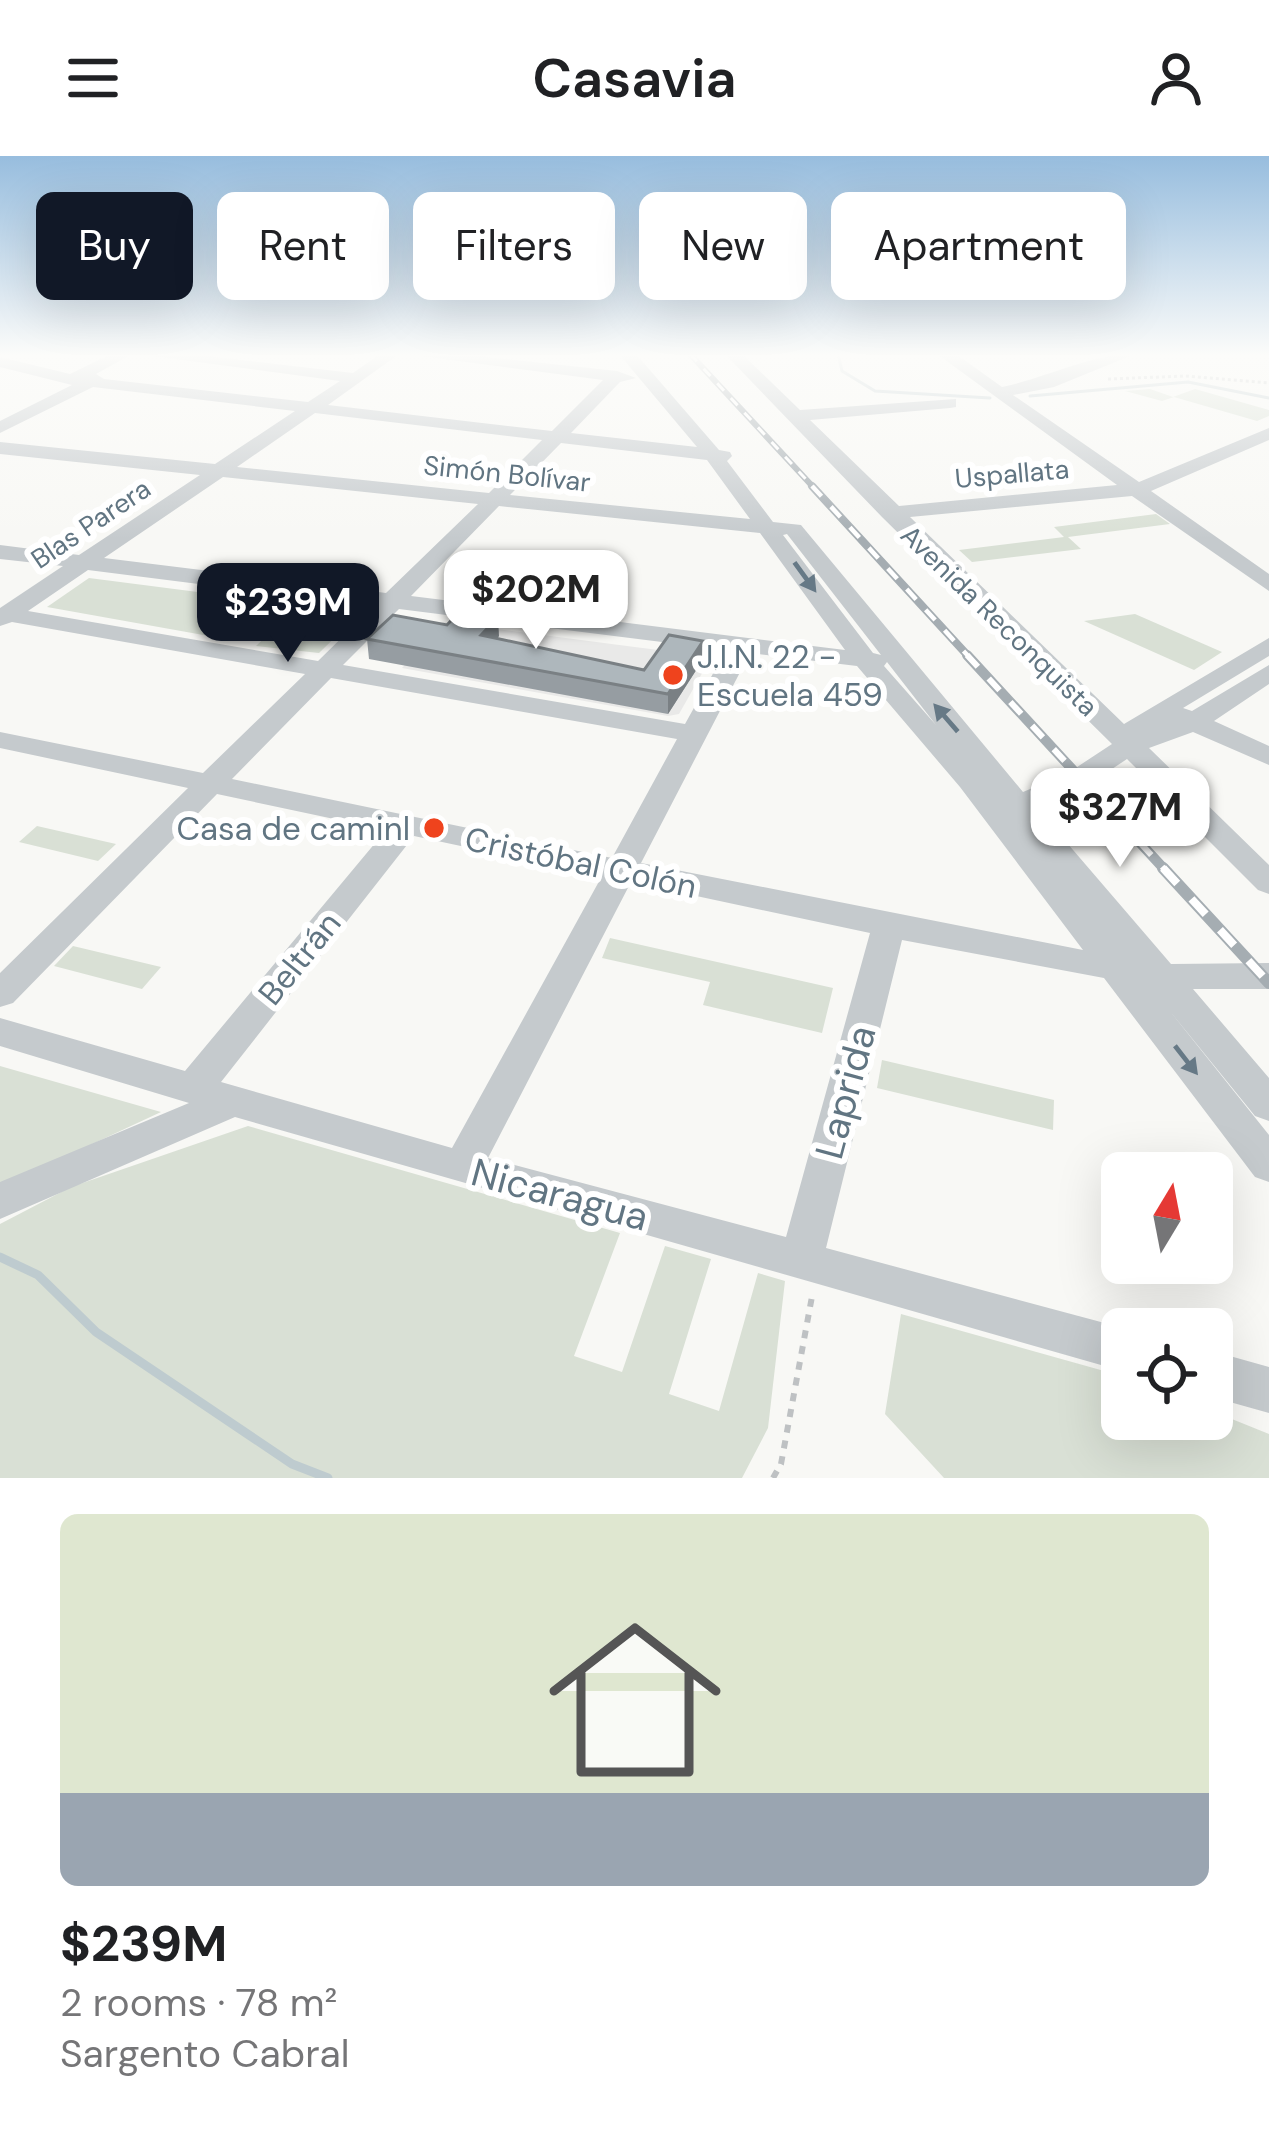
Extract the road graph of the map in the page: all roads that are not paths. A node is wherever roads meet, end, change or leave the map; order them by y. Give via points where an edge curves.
1 (300, 416) edge
2 (367, 416) edge
3 (576, 416) edge
4 (689, 416) edge
5 (792, 416) joint
6 (796, 416) edge
7 (1034, 416) edge
8 (1269, 433) edge
9 (556, 438) junction
10 (0, 448) edge
11 (724, 456) junction
12 (216, 471) junction
13 (1140, 489) junction
14 (495, 500) junction
15 (889, 513) junction
16 (782, 529) junction
17 (0, 552) edge
18 (82, 563) junction
19 (1269, 584) edge
20 (392, 601) junction
21 (3, 616) edge
22 (742, 644) junction
23 (1269, 645) edge
24 (866, 661) junction
25 (898, 662) junction
26 (330, 666) junction
27 (1269, 673) edge
28 (1164, 708) junction
29 (1194, 722) junction
30 (694, 734) junction
31 (14, 743) edge
32 (1128, 746) junction
33 (1269, 757) edge
34 (0, 768) edge
35 (212, 784) junction
36 (1009, 810) junction
37 (406, 826) junction
38 (619, 870) junction
39 (1269, 884) edge
40 (889, 926) junction
41 (1114, 968) junction
42 (1269, 976) edge
43 (1164, 977) junction
44 (0, 994) edge
45 (0, 1032) edge
46 (193, 1089) junction
47 (238, 1099) junction
48 (1269, 1105) edge
49 (1269, 1165) edge
50 (463, 1168) junction
51 (0, 1201) edge
52 (810, 1260) junction
53 (1101, 1343) edge
54 (1233, 1380) edge
55 (1269, 1390) edge

1 - 12 street, Blas Parera
2 - 9 street
3 - 9 street
4 - 11 street
5 - 6 street
5 - 15 street, Avenida Reconquista
7 - 13 street
8 - 13 street, Uspallata
9 - 11 street
9 - 14 street
10 - 12 street, Simón Bolívar
11 - 16 street
12 - 14 street, Simón Bolívar
12 - 18 street, Blas Parera
13 - 15 street, Uspallata
13 - 19 street
14 - 16 street, Simón Bolívar
14 - 20 street
15 - 32 street, Avenida Reconquista
16 -> 24 street
16 - 25 street
17 - 18 street
18 - 20 street
18 - 21 street, Blas Parera
20 - 22 street
20 - 26 street
21 - 26 street
22 - 24 street
22 - 30 street
23 - 28 street
24 - 25 street
24 - 36 street
36 -> 25 street
26 - 30 street
26 - 35 street
27 - 29 street
28 - 29 street
28 - 32 street via 1137,724
29 - 32 street
29 - 33 street
30 - 38 street
31 - 34 street
31 - 35 street, Cristóbal Colón
32 - 36 street
32 - 39 street, Avenida Reconquista
35 - 37 street, Cristóbal Colón
35 - 44 street
36 - 41 street
36 - 43 street
37 - 38 street, Cristóbal Colón
37 - 46 street, Beltrán
38 - 40 street, Cristóbal Colón
38 - 50 street
40 - 41 street, Cristóbal Colón
40 - 52 street, Laprida
41 - 43 street, Cristóbal Colón
41 -> 49 street
42 - 43 street, Cristóbal Colón
43 - 48 street
45 - 46 street, Nicaragua
46 - 47 street, Nicaragua
47 - 50 street, Nicaragua
47 - 51 street
50 - 52 street, Nicaragua
52 - 53 street, Nicaragua
54 - 55 street

